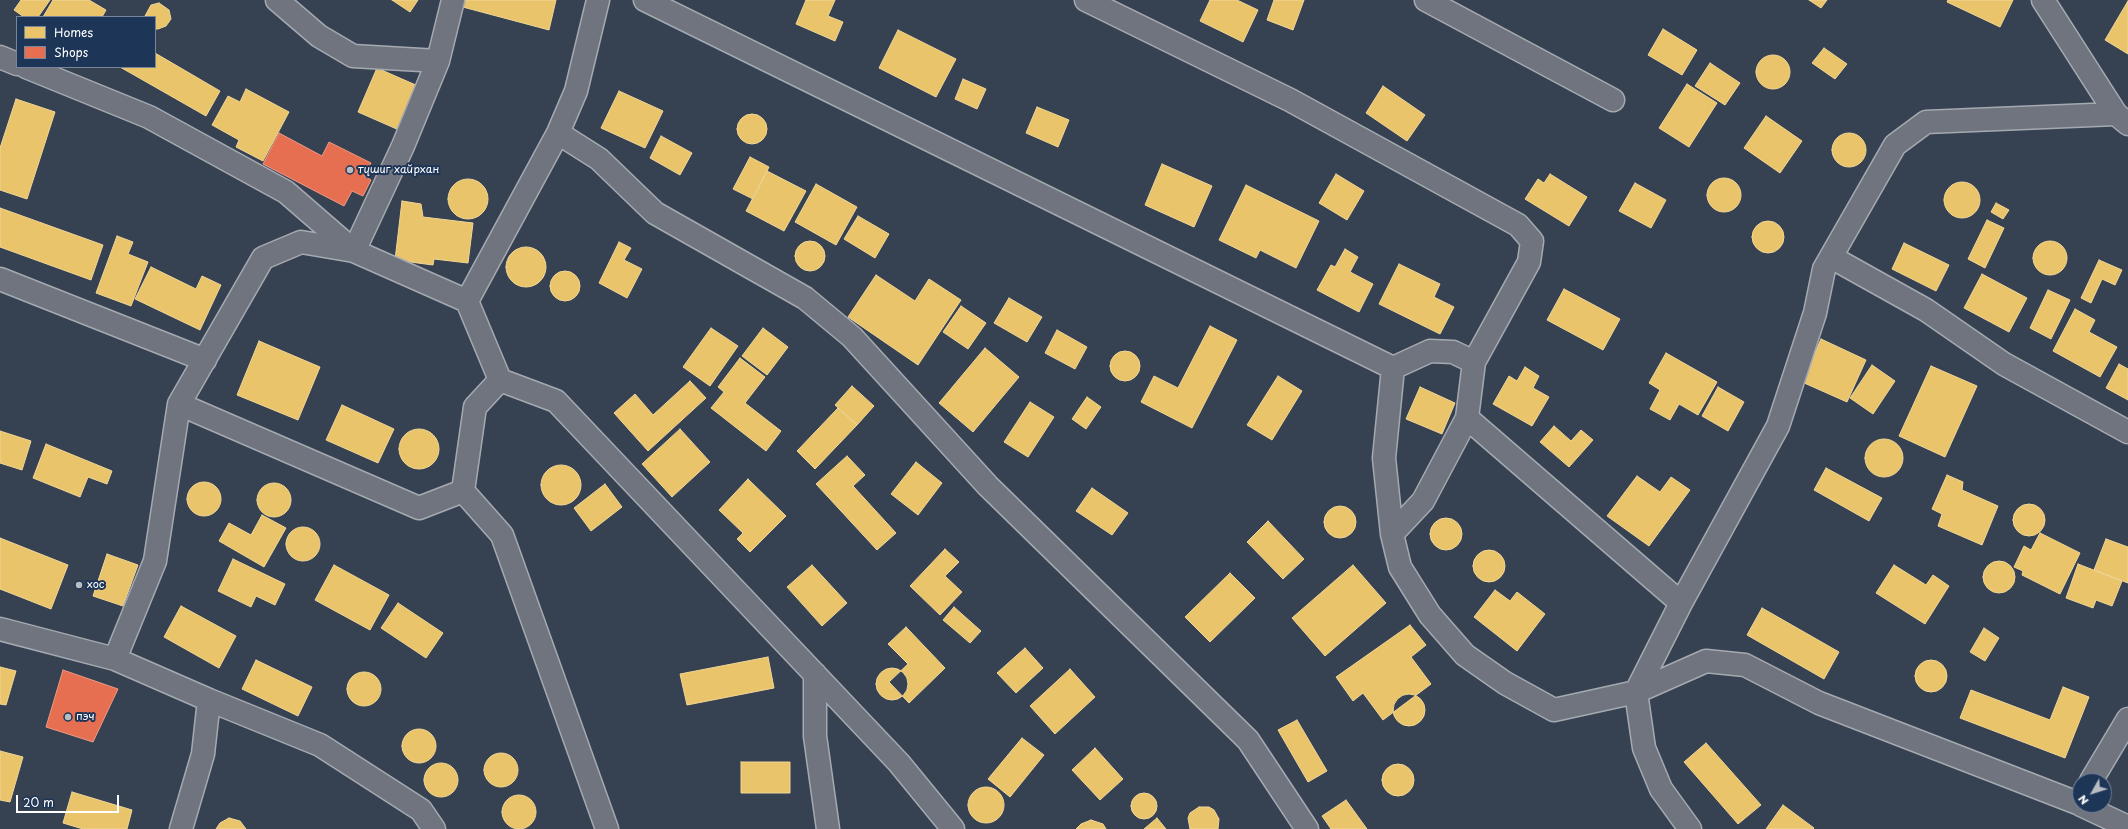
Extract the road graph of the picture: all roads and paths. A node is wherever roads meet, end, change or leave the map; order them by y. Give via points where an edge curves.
1 (277, 0) edge
2 (453, 0) edge
3 (598, 0) edge
4 (645, 0) edge
5 (1086, 0) edge
6 (1426, 0) edge
7 (2043, 0) edge
8 (0, 57) edge
9 (438, 61) junction
10 (16, 64) edge
11 (28, 68) edge
12 (1613, 100) dead end
13 (2122, 119) edge
14 (558, 133) junction
15 (354, 251) junction
16 (1831, 257) junction
17 (0, 280) edge
18 (467, 301) junction
19 (205, 360) junction
20 (1474, 362) junction
21 (1393, 368) junction
22 (500, 380) junction
23 (179, 404) junction
24 (1467, 418) junction
25 (2128, 432) edge
26 (463, 491) junction
27 (1392, 534) junction
28 (1681, 603) junction
29 (0, 629) edge
30 (115, 659) junction
31 (815, 674) junction
32 (1636, 692) junction
33 (208, 700) junction
34 (2128, 719) edge
35 (2096, 773) edge
36 (2072, 800) edge
37 (2101, 813) edge
38 (2128, 826) edge
39 (181, 829) edge
40 (434, 829) edge
41 (608, 829) edge
42 (828, 829) edge
43 (953, 829) edge
44 (1307, 829) edge
45 (1690, 829) edge

1 - 9 street via 319,36 352,56
2 - 9 street
3 - 14 street via 576,91
4 - 21 street
5 - 20 street via 1290,100 1518,225 1532,241 1529,262
6 - 12 street
7 - 13 street
8 - 10 street
9 - 15 street via 403,146
11 - 15 street via 149,117 286,192
13 - 16 street via 1926,122 1895,145
14 - 18 street
14 - 44 street via 598,159 655,214 806,298 852,337 988,486 1248,740
15 - 18 street
15 - 19 street via 301,242 263,258
16 - 25 street via 1926,310 2004,364
16 - 28 street via 1824,269 1815,313 1778,426
17 - 19 street
18 - 22 street
19 - 23 street
20 - 21 street via 1453,352 1430,351
20 - 24 street
21 - 27 street via 1384,458
22 - 26 street via 475,407
22 - 31 street via 556,401
23 - 26 street via 419,508
23 - 30 street via 155,561
24 - 27 street via 1423,501
24 - 28 street
26 - 41 street via 502,535
27 - 32 street via 1400,567 1430,614 1465,655 1505,683 1554,710
28 - 32 street
29 - 30 street
30 - 33 street
31 - 42 street via 815,736
31 - 43 street via 899,763
32 - 36 street via 1706,660 1745,665 1819,703
32 - 45 street via 1644,748 1661,789
33 - 39 street via 203,754
33 - 40 street via 320,745 421,810
34 - 35 street
37 - 38 street

